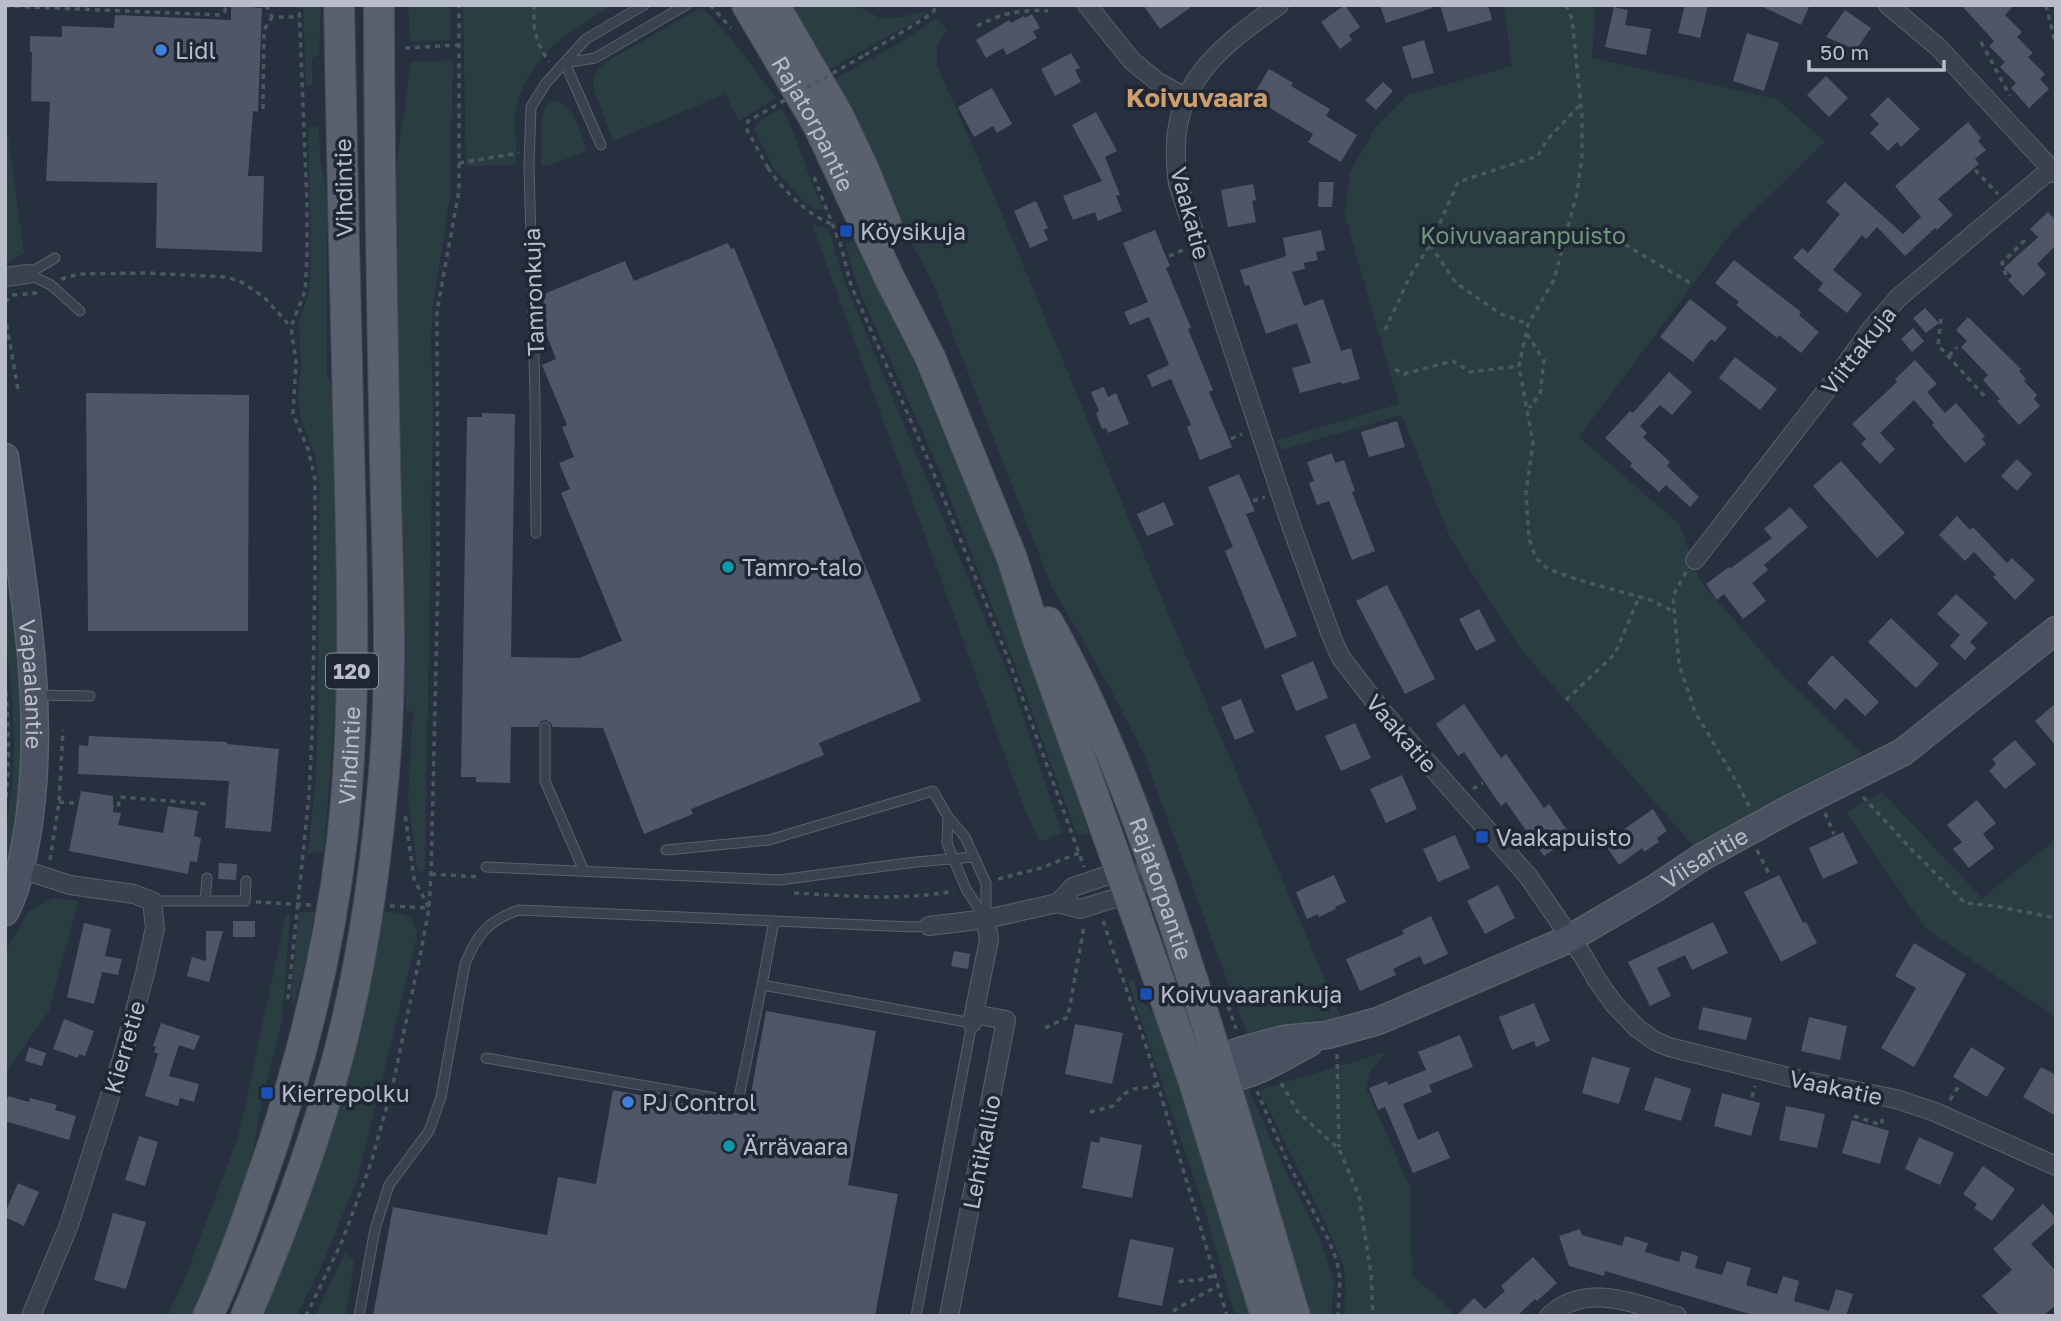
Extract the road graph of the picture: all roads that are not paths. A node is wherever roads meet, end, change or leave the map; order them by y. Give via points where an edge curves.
1 (339, 5) edge
2 (379, 5) edge
3 (645, 5) edge
4 (686, 5) edge
5 (774, 5) edge
6 (1087, 5) edge
7 (1279, 5) edge
8 (1888, 5) edge
9 (740, 17) edge
10 (565, 62) junction
11 (1185, 97) junction
12 (601, 145) dead end
13 (2053, 171) edge
14 (55, 258) dead end
15 (28, 274) junction
16 (5, 277) edge
17 (80, 311) dead end
18 (930, 357) junction
19 (5, 457) edge
20 (7, 486) edge
21 (536, 533) dead end
22 (1012, 558) junction
23 (1695, 560) road end
24 (2056, 630) edge
25 (36, 695) junction
26 (90, 696) dead end
27 (545, 727) dead end
28 (948, 817) junction
29 (666, 850) dead end
30 (974, 858) junction
31 (954, 860) junction
32 (486, 867) dead end
33 (21, 869) junction
34 (584, 871) junction
35 (1157, 872) junction
36 (207, 878) dead end
37 (246, 881) dead end
38 (1124, 882) junction
39 (152, 901) junction
40 (205, 901) junction
41 (1058, 904) junction
42 (5, 912) edge
43 (986, 919) junction
44 (774, 921) junction
45 (929, 926) joint
46 (1569, 939) junction
47 (762, 985) junction
48 (973, 1018) junction
49 (486, 1058) dead end
50 (1221, 1070) junction
51 (1193, 1079) junction
52 (2056, 1166) edge
53 (32, 1316) edge
54 (208, 1316) edge
55 (246, 1316) edge
56 (359, 1316) edge
57 (916, 1316) edge
58 (949, 1316) edge
59 (1266, 1316) edge
60 (1295, 1316) edge
61 (1549, 1316) edge
62 (1677, 1316) edge

1 - 54 main road, Vihdintie / 120 via 353,602 350,749 343,828 301,1055 238,1245
2 - 55 main road, Vihdintie / 120 via 388,597 385,759 364,932 337,1061 297,1186
3 - 10 lane, Tamronkuja via 586,39
4 - 10 lane via 595,58
5 - 18 main road, Rajatorpantie via 864,170 908,278
6 - 11 street via 1132,61
7 - 11 street, Vaakatie via 1216,54
8 - 13 street via 1944,53
9 - 18 main road, Rajatorpantie via 818,125
10 - 12 lane
10 - 21 lane, Tamronkuja via 531,107
11 - 46 street, Vaakatie via 1175,143 1178,184 1332,638 1349,670 1374,701 1528,876
13 - 23 street, Viittakuja via 1886,310
14 - 15 lane
15 - 16 street
15 - 17 lane via 51,285
18 - 22 main road, Rajatorpantie
19 - 20 street, Vapaalantie
20 - 25 street, Vapaalantie
22 - 35 main road, Rajatorpantie via 1103,733
22 - 38 main road, Rajatorpantie
24 - 46 street, Viisaritie via 1903,752 1847,779 1757,836 1702,857
25 - 26 lane
25 - 33 street, Vapaalantie via 31,811
27 - 34 lane via 545,781
28 - 29 lane via 933,791 769,840
28 - 30 lane via 965,837
28 - 31 lane via 947,843
30 - 31 lane
30 - 43 lane via 986,883
31 - 34 lane via 779,880
31 - 43 lane
32 - 34 lane
33 - 39 street via 71,885
33 - 42 street, Vapaalantie
35 - 38 street
35 - 50 main road, Rajatorpantie
36 - 40 lane
37 - 40 lane via 245,901
38 - 41 street via 1080,909
38 - 41 street via 1089,880 1073,887
38 - 51 main road, Rajatorpantie
39 - 40 lane
39 - 53 street, Kierretie via 155,928 122,1055 69,1225
41 - 43 street
43 - 45 street
43 - 48 street via 989,940
44 - 45 lane
44 - 47 lane
44 - 56 lane via 519,910 500,916 484,929 465,964 441,1097 429,1131 389,1185 375,1229
46 - 50 street, Viisaritie via 1250,1074
46 - 52 street, Vaakatie via 1614,1004 1656,1041 1935,1112
47 - 48 lane
47 - 49 lane via 738,1102
48 - 57 lane
48 - 58 street, Lehtikallio via 1006,1020
50 - 51 street, Viisaritie
50 - 60 main road, Rajatorpantie
51 - 59 main road, Rajatorpantie
61 - 62 street via 1565,1303 1597,1296

